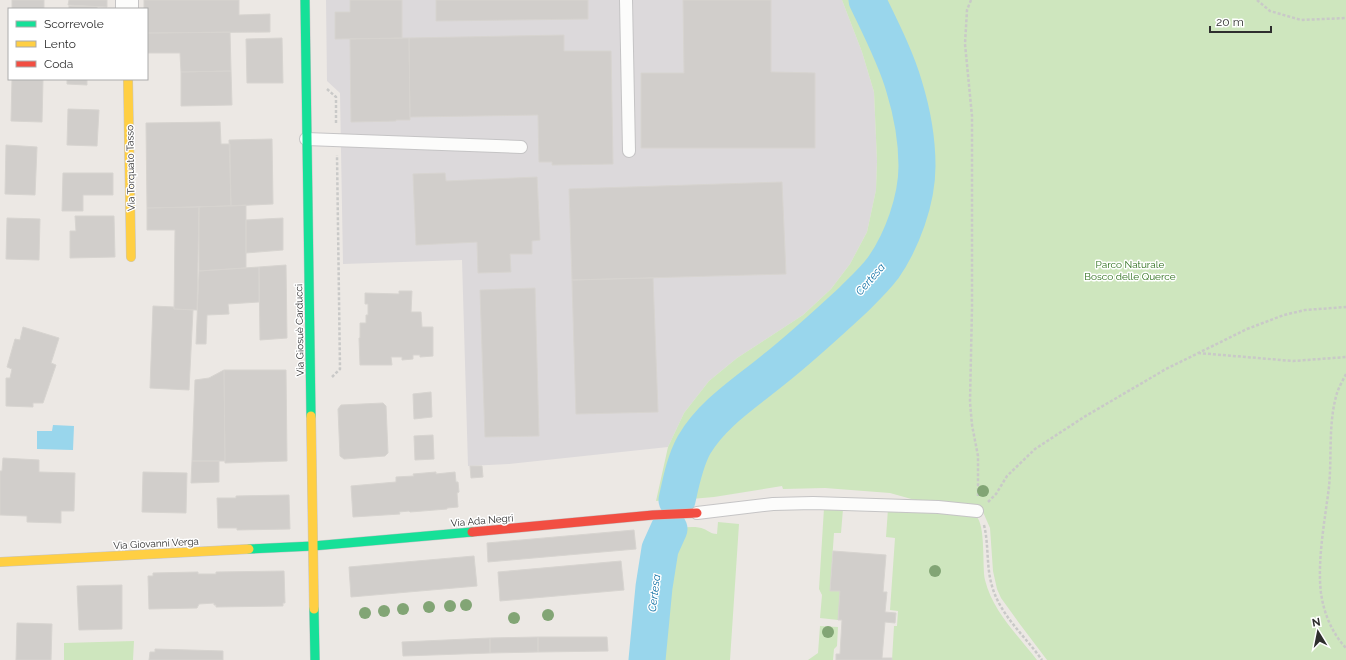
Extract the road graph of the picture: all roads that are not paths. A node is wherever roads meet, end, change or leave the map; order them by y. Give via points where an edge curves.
1 (305, 0) edge
2 (626, 0) edge
3 (128, 80) edge
4 (306, 139) junction
5 (521, 147) dead end
6 (629, 151) dead end
7 (131, 257) dead end
8 (977, 511) road end
9 (697, 513) joint
10 (313, 546) junction
11 (0, 562) edge
12 (315, 660) edge

1 - 4 street, Via Giosuè Carducci
2 - 6 lane
3 - 7 street, Via Torquato Tasso
4 - 5 lane
4 - 10 street, Via Giosuè Carducci
8 - 9 lane via 938,507 813,503 773,504
9 - 10 street, Via Ada Negri
10 - 11 street, Via Giovanni Verga
10 - 12 street, Via Giosuè Carducci

